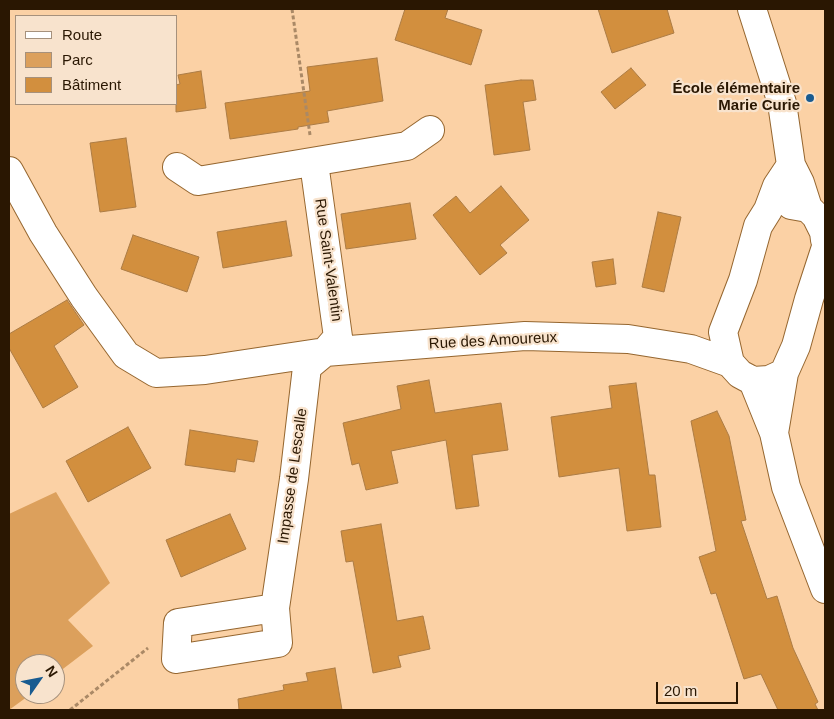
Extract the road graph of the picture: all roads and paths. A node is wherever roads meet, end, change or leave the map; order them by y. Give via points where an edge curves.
1 (292, 9) edge
2 (752, 9) edge
3 (430, 130) dead end
4 (314, 163) junction
5 (791, 165) junction
6 (177, 168) dead end
7 (9, 171) edge
8 (768, 210) junction
9 (819, 220) edge
10 (825, 250) edge
11 (723, 332) junction
12 (691, 348) junction
13 (325, 352) junction
14 (730, 363) junction
15 (784, 373) junction
16 (753, 381) junction
17 (774, 433) junction
18 (825, 588) edge
19 (275, 608) junction
20 (178, 623) junction
21 (70, 710) edge

1 - 4 path
2 - 5 street via 782,104
3 - 4 street via 407,146
4 - 6 street via 198,181
4 - 13 street, Rue Saint-Valentin via 338,337
5 - 8 street via 777,186
5 - 9 street
7 - 13 street, Rue des Amoureux via 43,233 126,355 156,373 205,370
8 - 9 street via 790,204
8 - 11 street via 758,226 743,280
10 - 15 street via 796,346
11 - 12 street
11 - 14 street
12 - 13 street, Rue des Amoureux via 628,339 525,336
12 - 14 street, Rue des Amoureux
13 - 19 street, Impasse de Lescalle via 307,367
14 - 16 street, Rue des Amoureux
15 - 16 street via 769,380
15 - 17 street
16 - 17 street
17 - 18 street via 786,488
19 - 20 street
19 - 20 street, Impasse de Lescalle via 278,643 176,659
20 - 21 path

